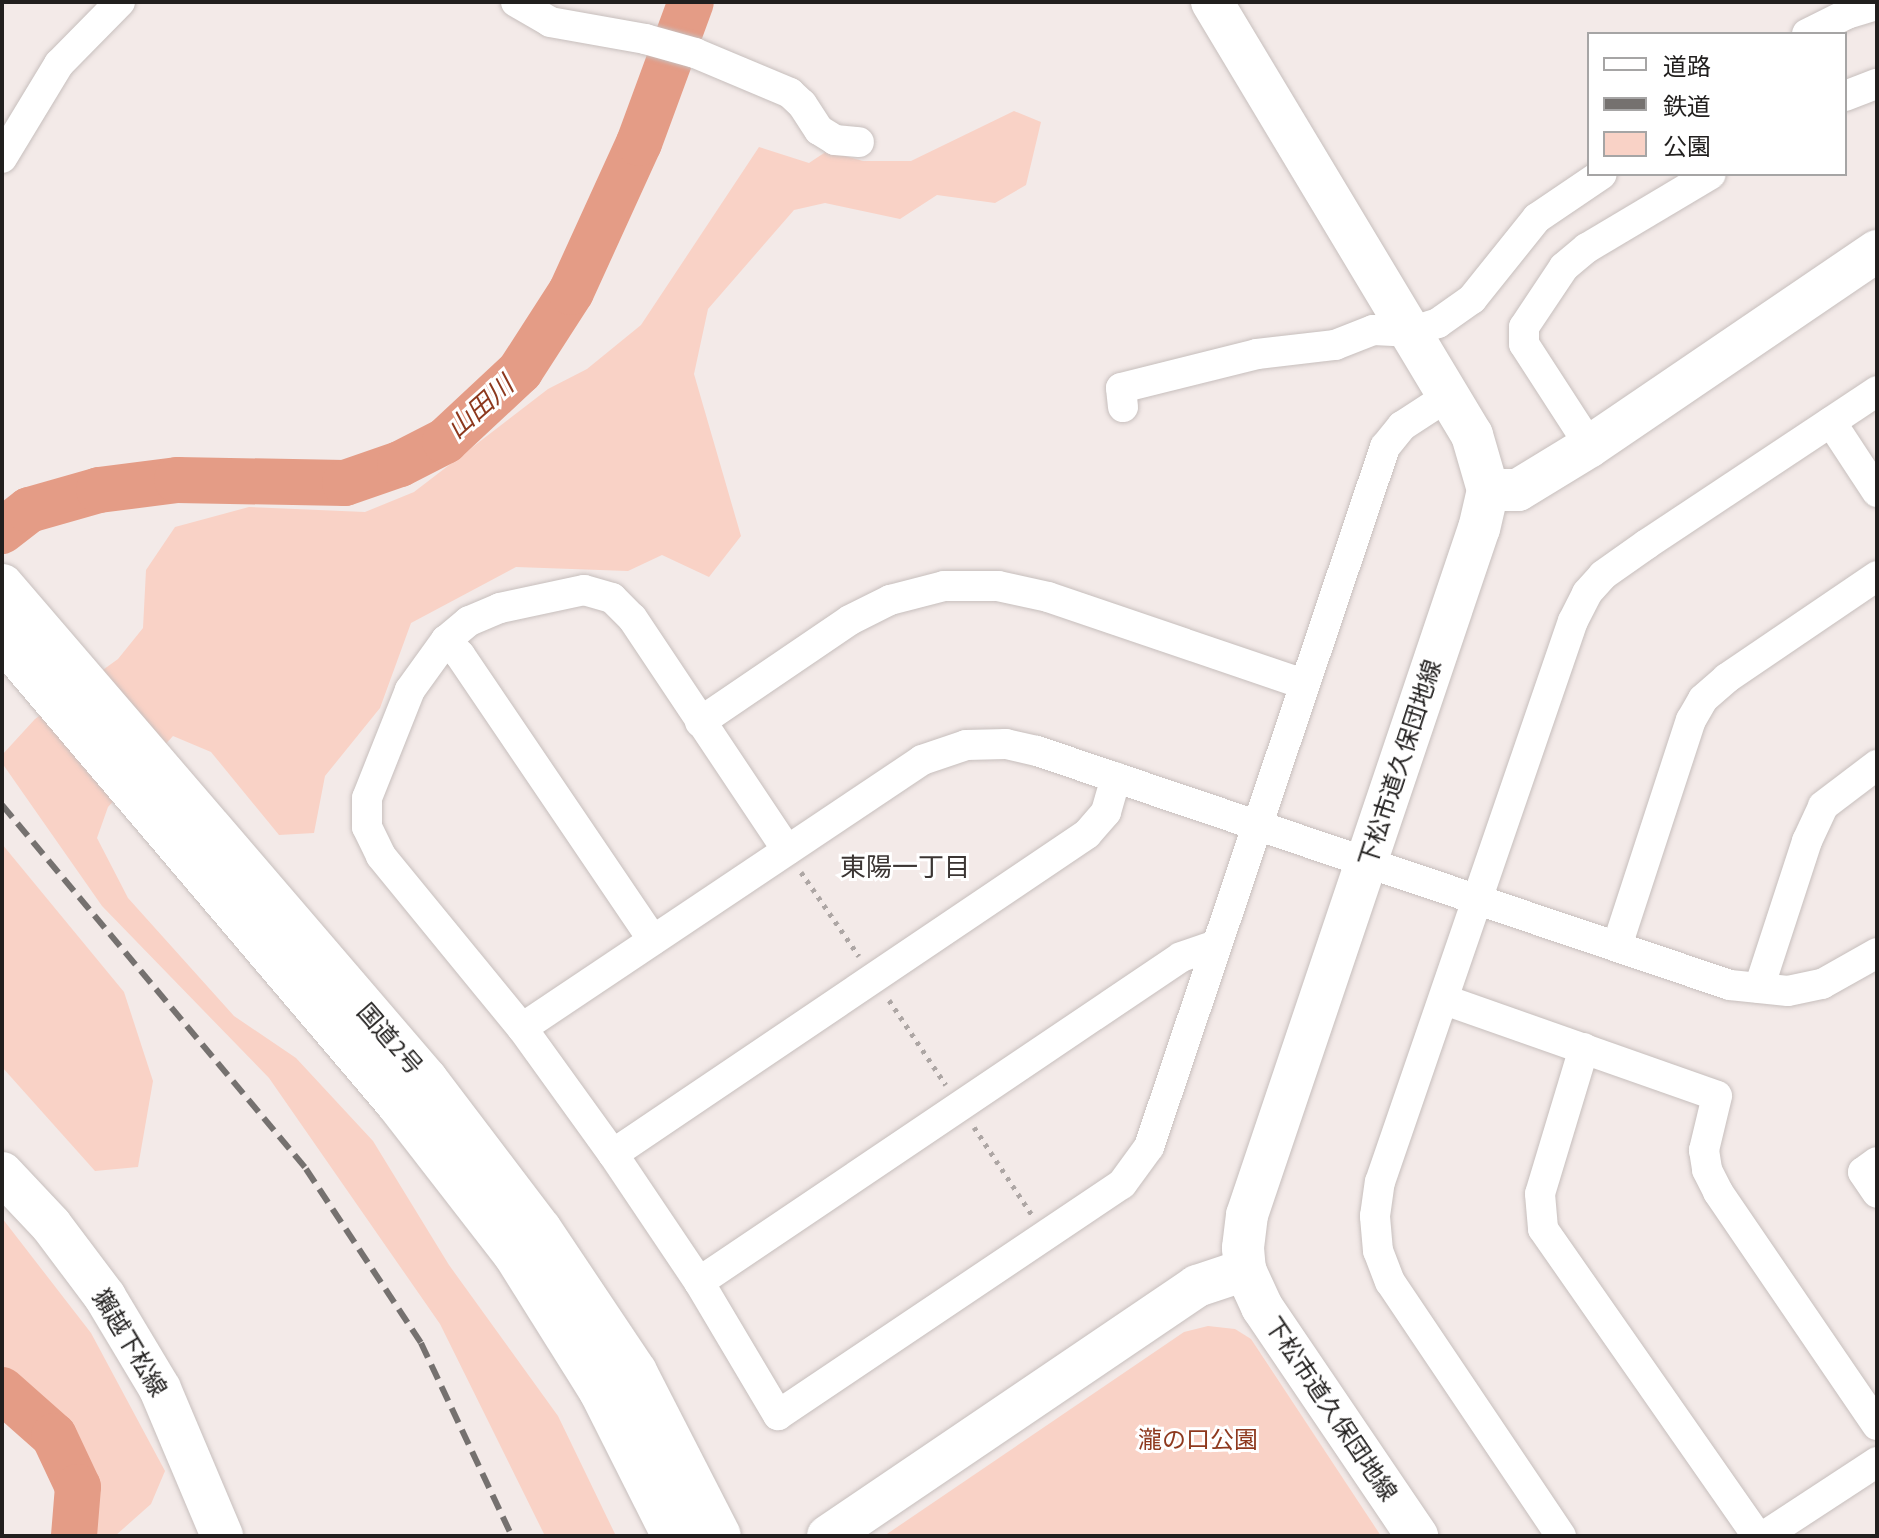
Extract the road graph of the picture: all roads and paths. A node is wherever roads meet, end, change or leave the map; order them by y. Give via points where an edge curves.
1 (120, 2) edge
2 (516, 2) edge
3 (1212, 2) edge
4 (1877, 5) edge
5 (1811, 32) edge
6 (1877, 84) edge
7 (1847, 95) edge
8 (859, 142) dead end
9 (2, 158) edge
10 (1599, 176) edge
11 (1708, 176) edge
12 (1877, 251) edge
13 (1409, 332) junction
14 (1877, 391) edge
15 (1448, 396) junction
16 (1123, 407) dead end
17 (1831, 422) junction
18 (1590, 446) junction
19 (1488, 490) junction
20 (1877, 492) edge
21 (1877, 576) edge
22 (2, 586) edge
23 (2, 637) edge
24 (446, 640) junction
25 (1304, 684) junction
26 (700, 722) junction
27 (1877, 765) edge
28 (1116, 777) junction
29 (159, 795) junction
30 (1260, 826) junction
31 (787, 850) junction
32 (1368, 861) junction
33 (1476, 898) junction
34 (653, 940) junction
35 (1215, 945) junction
36 (1617, 946) junction
37 (1877, 953) edge
38 (874, 978) junction
39 (1759, 988) junction
40 (1445, 1000) junction
41 (522, 1028) junction
42 (1584, 1048) junction
43 (960, 1105) junction
44 (613, 1154) junction
45 (1877, 1162) edge
46 (2, 1173) edge
47 (1877, 1193) edge
48 (1046, 1236) junction
49 (1245, 1270) junction
50 (699, 1282) junction
51 (1877, 1425) edge
52 (1877, 1462) edge
53 (222, 1536) edge
54 (674, 1536) edge
55 (719, 1536) edge
56 (828, 1536) edge
57 (1417, 1536) edge
58 (1561, 1536) edge
59 (1757, 1536) edge
60 (1764, 1536) edge

1 - 9 street via 59,64
2 - 8 street via 550,22 695,53 790,93 819,130 835,140
3 - 13 street, 下松市道久保団地線
4 - 5 street
6 - 7 street
10 - 13 street via 1537,218 1472,299 1438,323
11 - 18 street via 1587,248 1564,267 1524,327 1524,344
12 - 18 street
13 - 15 street, 下松市道久保団地線
13 - 16 street via 1373,330 1335,345 1257,354 1121,388
14 - 17 street
15 - 19 street, 下松市道久保団地線 via 1472,435
15 - 25 street via 1402,426 1385,447
17 - 20 street
17 - 33 street via 1647,544 1587,593
18 - 19 street via 1518,490
19 - 32 street, 下松市道久保団地線
21 - 36 street via 1703,699 1691,720
22 - 29 highway, 国道2号
23 - 29 highway, 国道2号
24 - 26 street via 469,621 500,608 584,590 612,598 632,618
24 - 34 street
24 - 41 street via 410,690 367,798 367,827 381,856
25 - 26 street via 1048,597 998,586 944,586 890,600 850,620
25 - 30 street
26 - 31 street
27 - 39 street via 1823,806
28 - 30 street
28 - 31 street via 1006,744 966,745 922,760
28 - 38 street via 1106,812 1087,834
29 - 54 highway, 国道2号 via 515,1254 601,1391
29 - 55 highway, 国道2号 via 426,1080 540,1230 635,1372
30 - 32 street
30 - 35 street
31 - 34 street
31 - 38 path
32 - 33 street
32 - 49 street, 下松市道久保団地線 via 1247,1215
33 - 36 street
33 - 40 street
34 - 41 street
35 - 43 street via 1181,957
35 - 48 street via 1149,1147 1122,1184
36 - 39 street via 1730,985
37 - 39 street via 1822,984 1788,991
38 - 43 path
38 - 44 street
40 - 42 street
40 - 58 street via 1380,1182 1375,1216 1378,1251 1390,1282
41 - 44 street
42 - 51 street via 1717,1096 1704,1150 1707,1170
42 - 59 street via 1540,1194 1543,1229
43 - 48 path
43 - 50 street
44 - 50 street
45 - 47 street via 1863,1172
46 - 53 street, 獺越下松線 via 51,1225 105,1297 160,1389
48 - 50 street via 778,1415
49 - 56 street via 1197,1286
49 - 57 street, 下松市道久保団地線 via 1262,1307
52 - 60 street

